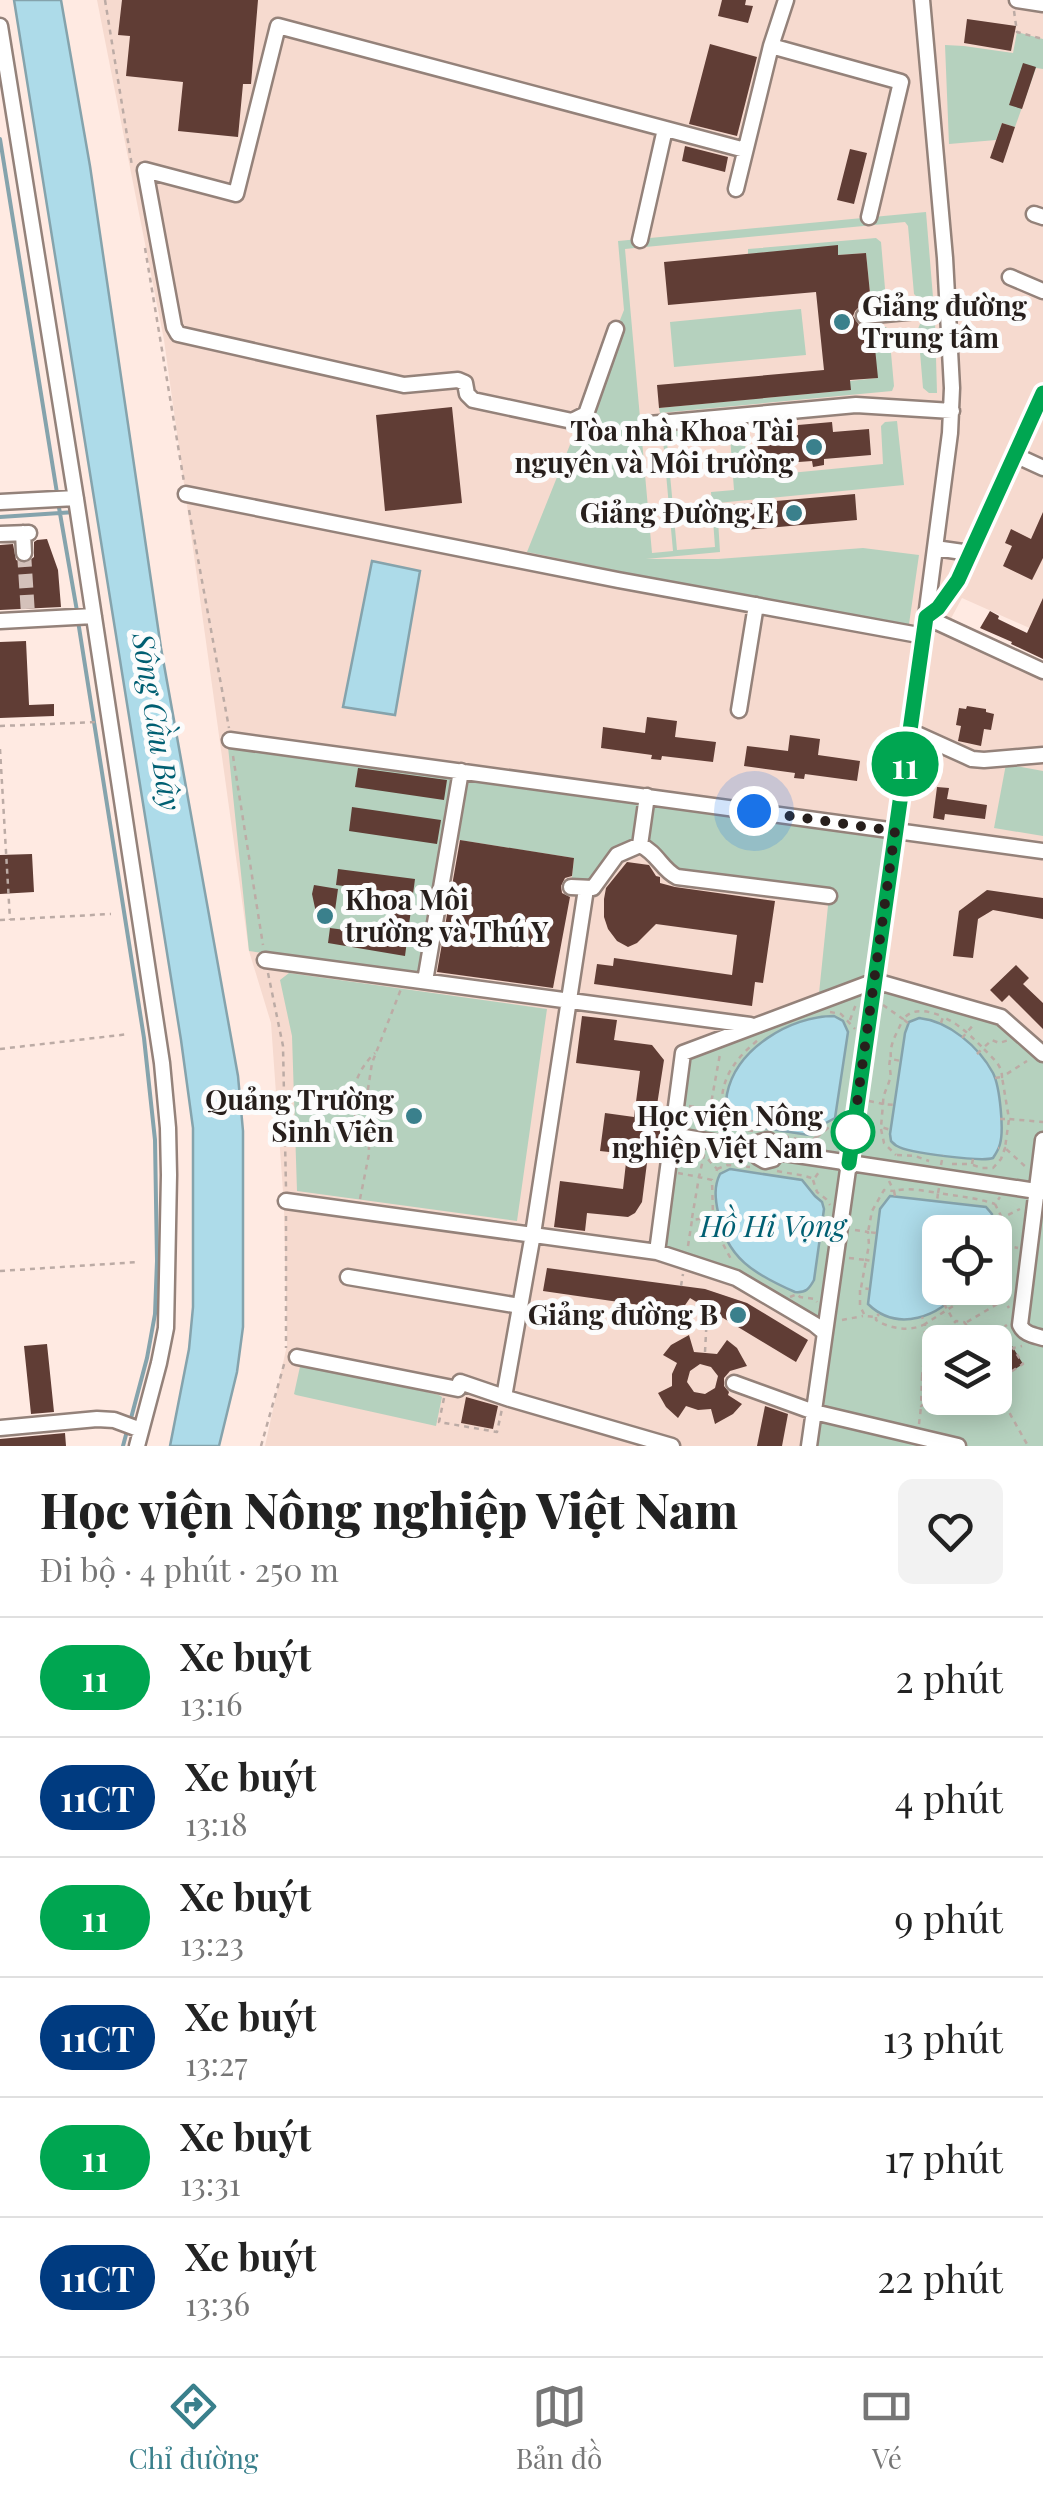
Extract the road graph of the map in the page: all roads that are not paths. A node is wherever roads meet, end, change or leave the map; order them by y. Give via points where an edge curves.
1 (786, 0) edge
2 (922, 0) edge
3 (1015, 0) edge
4 (1043, 4) edge
5 (0, 26) edge
6 (771, 46) junction
7 (8, 119) edge
8 (665, 129) junction
9 (746, 150) junction
10 (736, 189) dead end
11 (868, 218) dead end
12 (640, 240) dead end
13 (1010, 276) dead end
14 (1043, 291) edge
15 (948, 308) junction
16 (864, 316) dead end
17 (616, 329) dead end
18 (1043, 393) edge
19 (952, 411) junction
20 (649, 424) dead end
21 (1028, 426) junction
22 (1043, 433) edge
23 (1015, 455) junction
24 (1043, 468) edge
25 (186, 494) road end
26 (73, 498) junction
27 (0, 502) edge
28 (0, 534) edge
29 (935, 548) junction
30 (24, 552) dead end
31 (970, 553) junction
32 (756, 605) junction
33 (91, 616) junction
34 (926, 617) junction
35 (0, 621) edge
36 (924, 636) junction
37 (1043, 671) edge
38 (738, 710) dead end
39 (910, 731) junction
40 (230, 740) road end
41 (1043, 755) edge
42 (460, 771) junction
43 (648, 796) junction
44 (895, 831) junction
45 (640, 845) junction
46 (1043, 851) edge
47 (829, 896) dead end
48 (265, 960) road end
49 (425, 981) junction
50 (870, 988) junction
51 (569, 1000) junction
52 (756, 1026) junction
53 (1041, 1053) edge
54 (672, 1135) junction
55 (1043, 1140) edge
56 (849, 1163) junction
57 (1038, 1191) edge
58 (286, 1200) road end
59 (533, 1234) junction
60 (657, 1252) junction
61 (348, 1278) dead end
62 (520, 1306) junction
63 (829, 1328) junction
64 (1043, 1338) edge
65 (297, 1358) dead end
66 (734, 1383) dead end
67 (504, 1397) junction
68 (814, 1412) junction
69 (0, 1428) edge
70 (141, 1430) junction
71 (137, 1446) edge
72 (672, 1446) edge
73 (809, 1446) edge
74 (958, 1446) edge

1 - 6 street
2 - 15 street
3 - 4 street
5 - 7 street
6 - 9 street
6 - 11 street via 902,82
7 - 26 street
8 - 9 street
8 - 12 street
8 - 17 street via 278,26 236,194 146,170 178,334 404,384 458,380 473,400 572,421 586,414
9 - 10 street
13 - 14 street
15 - 16 street
15 - 19 street
18 - 21 street
19 - 20 street via 856,405
19 - 29 street
21 - 22 street
21 - 23 street
23 - 24 street
23 - 31 street
25 - 32 street
26 - 27 street
26 - 33 street
28 - 30 street via 26,533
29 - 31 street
29 - 34 street
31 - 34 street via 949,595
32 - 36 street
32 - 38 street
33 - 35 street
33 - 70 street via 154,998 168,1128 166,1328
34 - 36 street
34 - 37 street
36 - 39 street
39 - 41 street via 972,758
39 - 44 street
40 - 42 street
42 - 43 street
42 - 49 street
43 - 44 street
43 - 45 street
44 - 46 street
44 - 50 street
45 - 47 street via 677,877
45 - 51 street via 616,855 593,888 579,888
48 - 49 street
49 - 51 street
50 - 52 street
50 - 53 street via 1001,1017
50 - 56 street
51 - 52 street
51 - 59 street
52 - 54 street via 683,1053
54 - 56 street via 756,1149 768,1140
54 - 60 street
55 - 57 street
56 - 57 street
56 - 63 street
57 - 64 street via 1018,1320 1022,1330
58 - 59 street
59 - 60 street
59 - 62 street
60 - 63 street via 736,1278
61 - 62 street
62 - 67 street
63 - 68 street
65 - 67 street via 458,1390 460,1382
66 - 68 street
67 - 72 street
68 - 73 street
68 - 74 street
69 - 70 street via 98,1419
70 - 71 street

